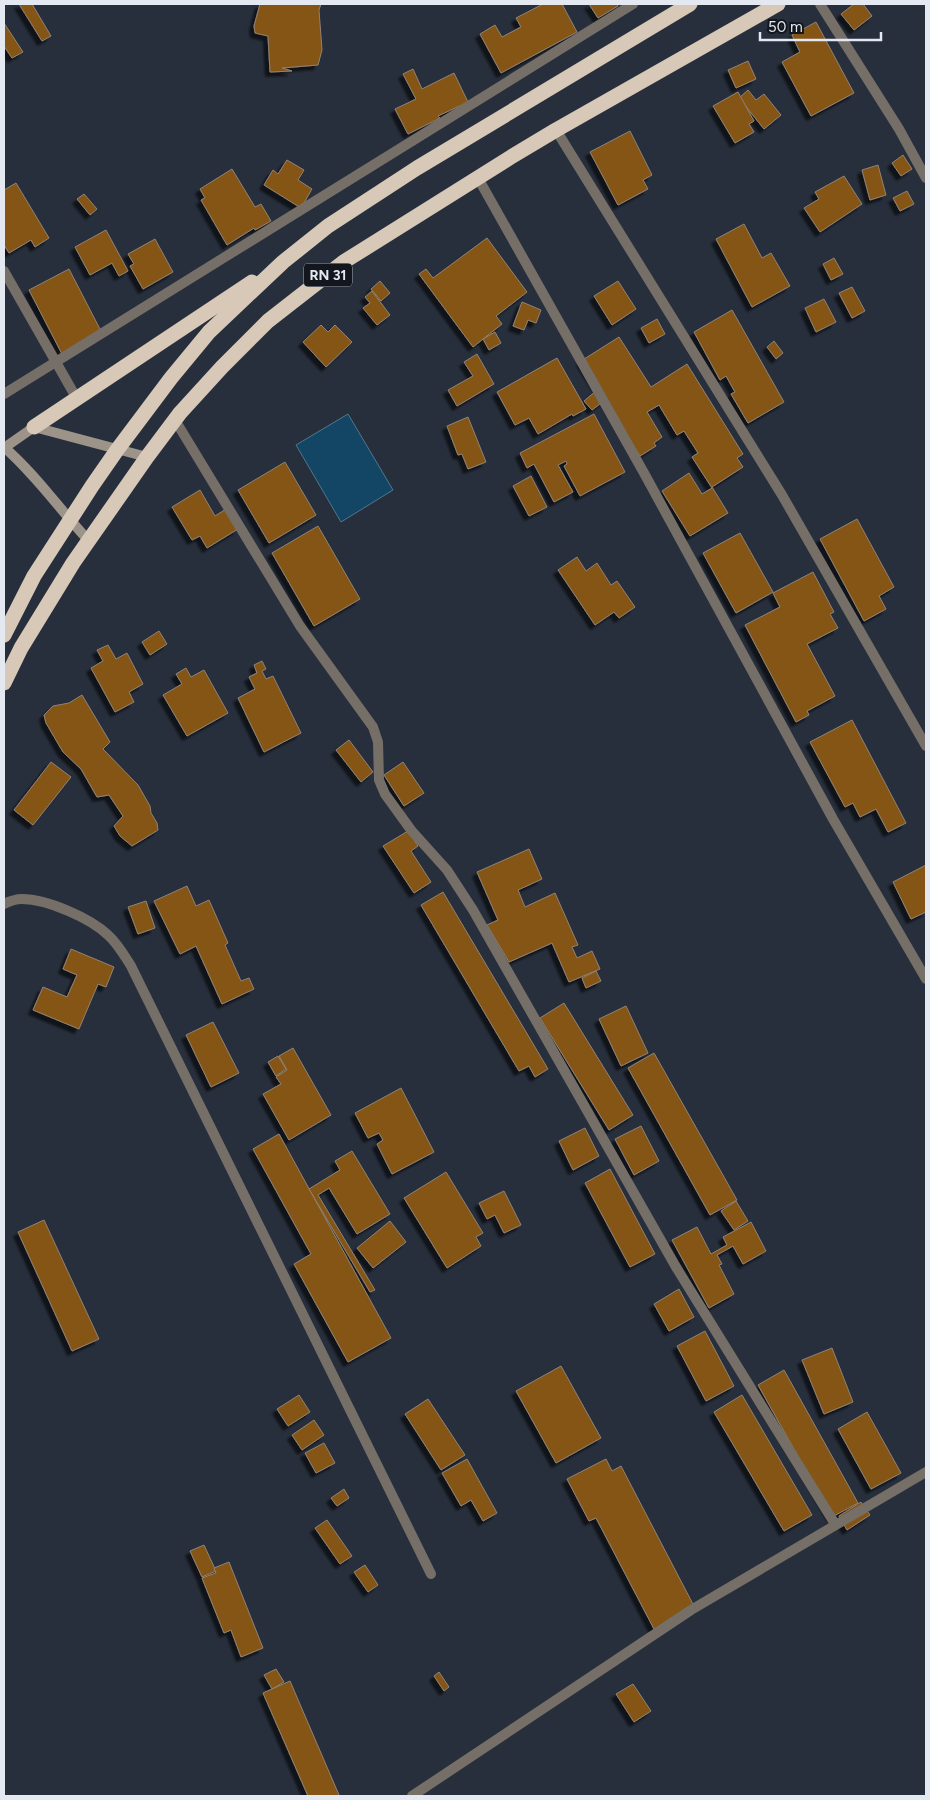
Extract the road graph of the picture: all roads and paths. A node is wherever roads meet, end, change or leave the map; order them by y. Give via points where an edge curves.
1 (633, 4) edge
2 (778, 4) edge
3 (820, 4) edge
4 (682, 6) edge
5 (556, 130) junction
6 (478, 178) junction
7 (926, 178) edge
8 (283, 262) junction
9 (4, 270) edge
10 (56, 362) junction
11 (4, 394) edge
12 (77, 398) junction
13 (176, 420) junction
14 (34, 426) junction
15 (4, 448) edge
16 (118, 450) junction
17 (147, 457) junction
18 (70, 520) junction
19 (89, 541) junction
20 (4, 635) edge
21 (4, 683) edge
22 (926, 746) edge
23 (4, 904) edge
24 (926, 979) edge
25 (926, 1472) edge
26 (835, 1524) junction
27 (431, 1574) dead end
28 (412, 1796) edge

1 - 10 street
2 - 5 highway, RN 31
3 - 7 street
4 - 8 highway, RN 31 via 416,168 328,226
5 - 6 highway, RN 31
5 - 22 street via 782,496
6 - 13 highway, RN 31 via 345,261 268,320
6 - 24 street via 833,819
8 - 12 highway
8 - 16 highway, RN 31 via 210,332
9 - 10 street
10 - 11 street
10 - 12 street
12 - 14 highway
13 - 17 highway, RN 31
13 - 26 street via 300,626 373,727 378,742 379,780 385,794 411,830 447,870 473,910 676,1267
14 - 15 street
14 - 16 street
15 - 18 street via 37,480
16 - 17 street
16 - 18 highway, RN 31
17 - 19 highway, RN 31
18 - 19 street
18 - 20 highway, RN 31 via 34,576
19 - 21 highway, RN 31 via 21,648
23 - 27 street via 25,899 52,905 89,921 120,947
25 - 26 street
26 - 28 street via 691,1610

